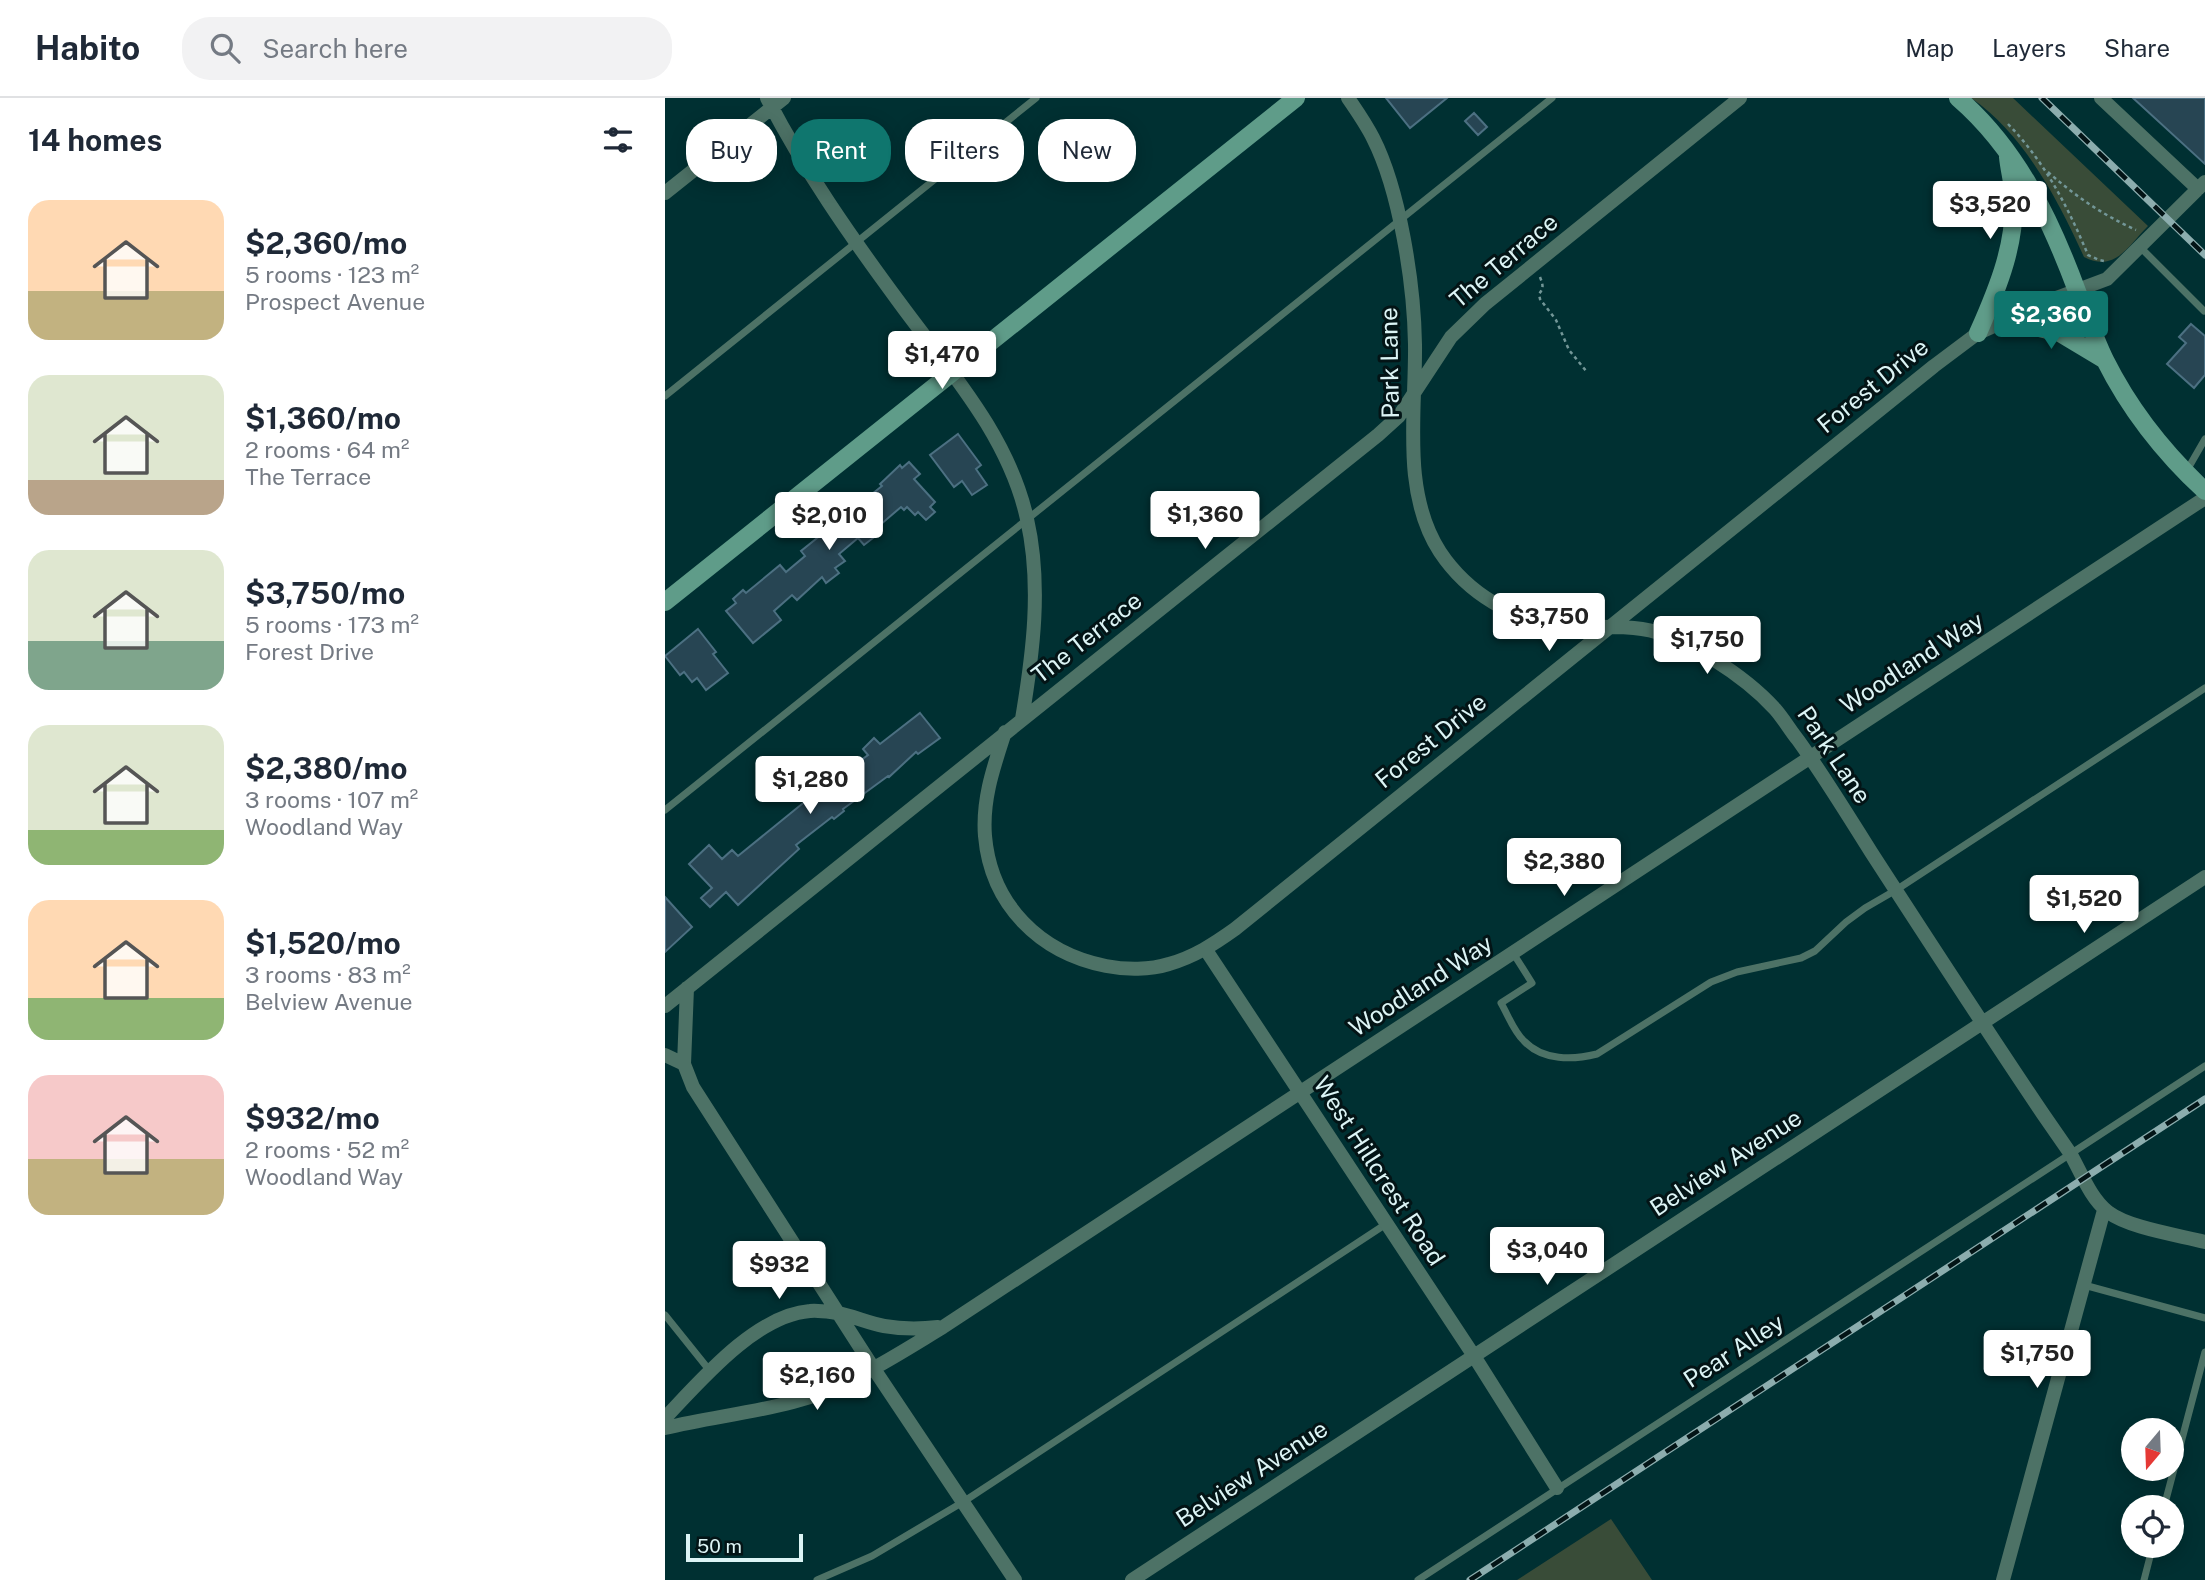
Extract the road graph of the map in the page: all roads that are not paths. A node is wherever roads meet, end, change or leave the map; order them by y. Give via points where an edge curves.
1 (784, 98) edge
2 (1036, 98) edge
3 (1296, 98) edge
4 (1348, 98) edge
5 (1552, 98) edge
6 (1740, 98) edge
7 (1958, 98) edge
8 (2101, 98) edge
9 (769, 103) edge
10 (2006, 150) junction
11 (2203, 188) edge
12 (665, 193) edge
13 (1400, 220) junction
14 (855, 243) junction
15 (2135, 243) junction
16 (2077, 290) junction
17 (2204, 312) edge
18 (2006, 320) junction
19 (1977, 333) junction
20 (2105, 361) junction
21 (951, 373) junction
22 (1415, 392) junction
23 (665, 396) edge
24 (2205, 439) edge
25 (2186, 473) junction
26 (2205, 491) edge
27 (2205, 498) edge
28 (1027, 519) junction
29 (665, 602) edge
30 (1609, 627) junction
31 (2205, 688) edge
32 (1022, 719) junction
33 (1005, 732) junction
34 (1810, 757) junction
35 (665, 810) edge
36 (2205, 877) edge
37 (1896, 890) junction
38 (1206, 950) junction
39 (1513, 953) junction
40 (687, 988) junction
41 (665, 1006) edge
42 (1981, 1023) junction
43 (665, 1055) edge
44 (684, 1064) junction
45 (2205, 1066) edge
46 (1300, 1091) junction
47 (2071, 1155) junction
48 (2104, 1210) junction
49 (1386, 1224) junction
50 (2205, 1242) edge
51 (2084, 1285) junction
52 (839, 1313) junction
53 (665, 1315) edge
54 (2205, 1318) edge
55 (943, 1327) junction
56 (2205, 1352) edge
57 (1474, 1356) junction
58 (874, 1368) junction
59 (710, 1371) junction
60 (665, 1418) edge
61 (665, 1428) edge
62 (1557, 1488) junction
63 (2167, 1495) edge
64 (963, 1502) junction
65 (2150, 1558) edge
66 (817, 1580) edge
67 (1015, 1580) edge
68 (1132, 1580) edge
69 (1418, 1580) edge
70 (2003, 1580) edge
71 (2144, 1580) edge

1 - 9 street
2 - 14 lane
3 - 21 street
4 - 13 street, Park Lane via 1375,141
5 - 13 lane
6 - 22 street, The Terrace via 1462,324
7 - 10 street
8 - 11 street
9 - 12 street
9 - 14 street
10 - 16 street via 2034,191
10 - 19 street via 2013,191 2008,254
11 - 15 street, Forest Drive
13 - 22 street, Park Lane via 1411,289
13 - 28 lane
14 - 21 street
14 - 23 lane
15 - 16 street, Forest Drive via 2107,279
15 - 17 lane
16 - 18 street, Forest Drive
16 - 20 street
18 - 19 street, Forest Drive
18 - 20 street via 2060,333
19 - 30 street, Forest Drive
20 - 25 street via 2155,438
21 - 28 street via 993,432 1012,470
21 - 29 street
22 - 30 street, Park Lane via 1416,485 1424,519 1439,550 1460,577 1507,611 1562,626
22 - 32 street, The Terrace via 1399,416 1378,435
24 - 25 lane
25 - 26 street
27 - 34 street, Woodland Way
28 - 32 street via 1035,607
28 - 35 lane
30 - 34 street, Park Lane via 1645,629 1711,658 1775,709
30 - 38 street, Forest Drive
31 - 37 lane
32 - 33 street, The Terrace
33 - 38 street, Forest Drive via 985,802 985,835 990,864 1018,917 1039,939 1066,954 1117,968 1168,965
33 - 40 street, The Terrace
34 - 37 street, Park Lane
34 - 39 street, Woodland Way
36 - 42 street, Belview Avenue
37 - 39 lane via 1855,915 1815,951 1711,982 1613,1046 1579,1059 1559,1058 1522,1040 1501,1003 1532,983
37 - 42 street, Park Lane
38 - 46 street, West Hillcrest Road
39 - 46 street, Woodland Way
40 - 41 street, The Terrace
40 - 44 street
42 - 47 street, Park Lane
42 - 57 street, Belview Avenue
43 - 44 street
44 - 52 street via 693,1087
45 - 47 lane, Pear Alley
46 - 49 street, West Hillcrest Road
46 - 55 street, Woodland Way
47 - 48 street, Park Lane
47 - 62 lane, Pear Alley
48 - 50 street via 2122,1221
48 - 51 street
49 - 57 street, West Hillcrest Road
49 - 64 lane
51 - 54 lane
51 - 70 street
52 - 55 street via 883,1326
52 - 58 street
52 - 59 street via 811,1311 775,1321
53 - 59 lane
55 - 58 street, Woodland Way
56 - 63 lane
57 - 62 street, West Hillcrest Road
57 - 68 street, Belview Avenue
58 - 61 street, Woodland Way via 793,1402
58 - 64 street
59 - 60 street
62 - 69 lane, Pear Alley
64 - 66 lane via 872,1556
64 - 67 street
65 - 71 lane

